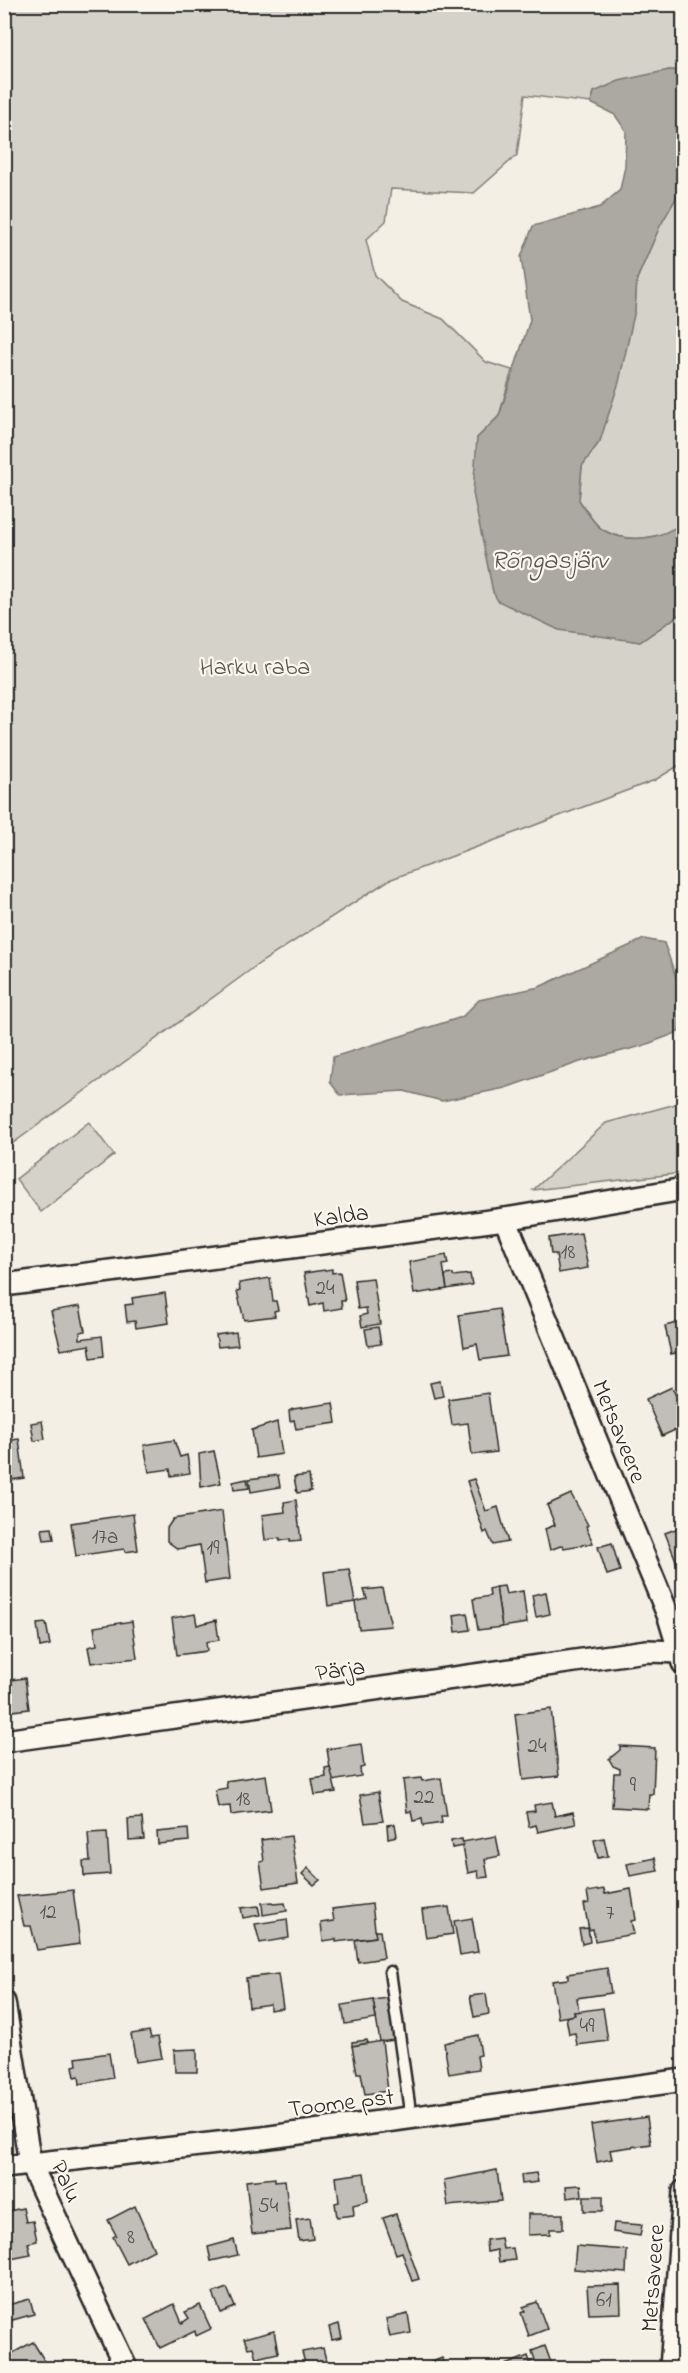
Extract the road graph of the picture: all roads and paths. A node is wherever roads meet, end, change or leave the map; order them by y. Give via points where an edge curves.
1 (684, 1189) edge
2 (505, 1219) junction
3 (4, 1285) edge
4 (683, 1656) edge
5 (4, 1741) edge
6 (390, 1972) dead end
7 (4, 2002) edge
8 (684, 2080) edge
9 (411, 2118) junction
10 (30, 2163) junction
11 (4, 2167) edge
12 (684, 2191) edge
13 (126, 2368) edge
14 (671, 2368) edge

1 - 2 street, Kalda
2 - 3 street, Kalda
2 - 4 street, Metsaveere
4 - 5 street, Pärja via 646,1651
6 - 9 lane
7 - 10 street, Palu
8 - 9 street, Toome pst
9 - 10 street, Toome pst
10 - 11 street, Toome pst
10 - 13 street, Palu
12 - 14 street, Metsaveere

